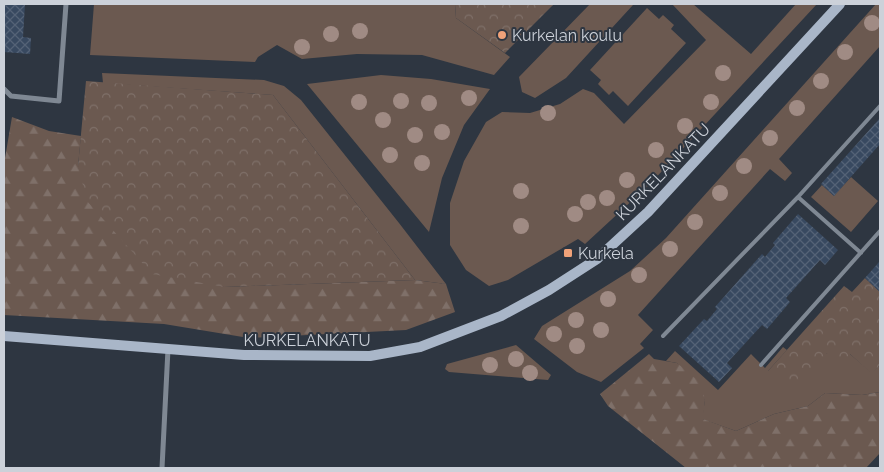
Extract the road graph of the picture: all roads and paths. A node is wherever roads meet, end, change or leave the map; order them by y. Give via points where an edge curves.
1 (66, 4) edge
2 (840, 4) edge
3 (4, 90) edge
4 (880, 106) edge
5 (798, 197) junction
6 (880, 232) edge
7 (861, 254) junction
8 (4, 336) edge
9 (663, 336) dead end
10 (168, 348) junction
11 (761, 365) dead end
12 (162, 468) edge

1 - 3 street via 59,101 11,96
2 - 10 street, KURKELANKATU via 648,212 597,259 501,316 420,347 370,356 244,355
4 - 5 lane
5 - 7 lane
5 - 9 lane
6 - 7 lane
7 - 11 lane
8 - 10 street, KURKELANKATU
10 - 12 street

